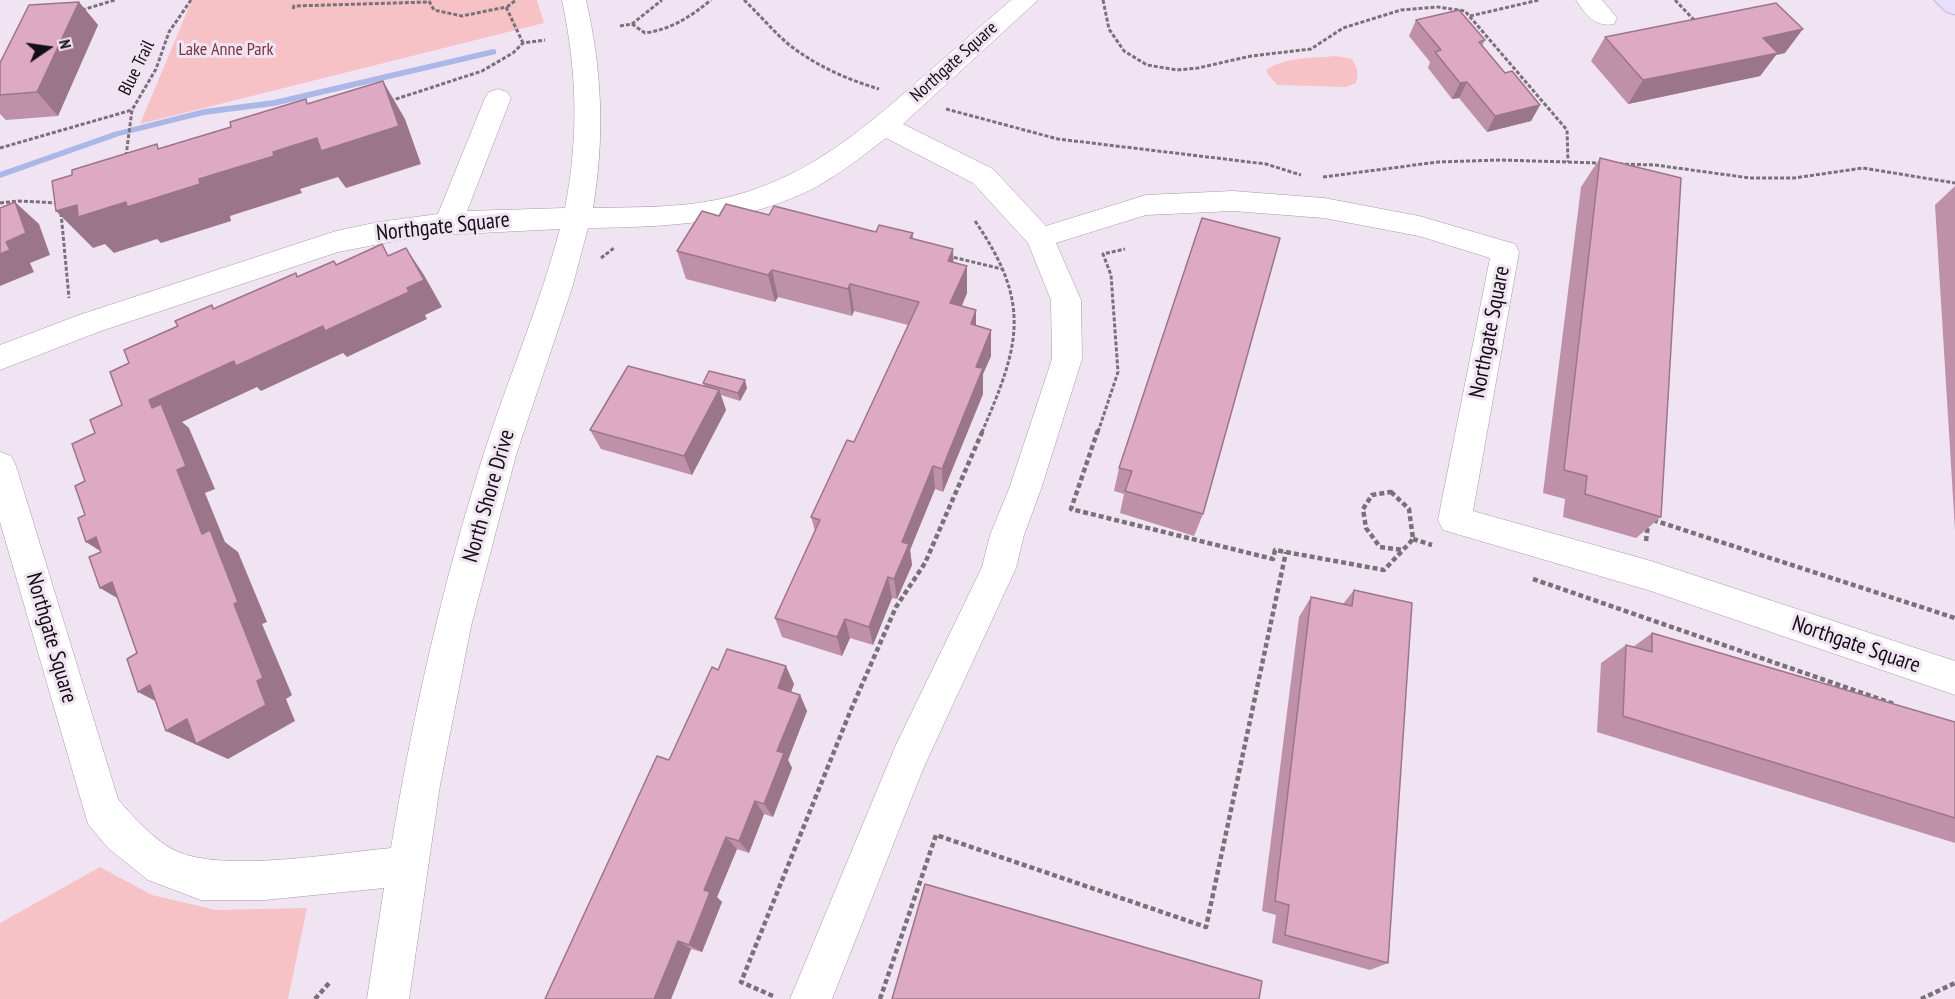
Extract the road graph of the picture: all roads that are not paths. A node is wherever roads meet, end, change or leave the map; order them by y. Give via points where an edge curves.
1 (574, 0) edge
2 (1026, 0) edge
3 (1588, 0) edge
4 (1946, 0) edge
5 (1955, 6) edge
6 (1605, 18) dead end
7 (498, 98) dead end
8 (884, 126) junction
9 (576, 218) junction
10 (449, 222) junction
11 (1040, 238) junction
12 (0, 358) edge
13 (0, 466) edge
14 (1955, 678) edge
15 (407, 866) junction
16 (388, 999) edge
17 (812, 999) edge

1 - 9 street, North Shore Drive via 585,39 591,116 584,185
2 - 8 street, Northgate Square
3 - 6 street
4 - 5 main road
7 - 10 street
8 - 9 street, Northgate Square via 815,175 757,200 679,215
8 - 11 street, Northgate Square via 983,176
9 - 10 street, Northgate Square
9 - 15 street, North Shore Drive via 557,288 484,505 438,701
10 - 12 street, Northgate Square via 391,229 336,242 73,329
11 - 14 street, Northgate Square via 1146,205 1233,201 1324,208 1419,226 1505,252 1455,519 1651,576
11 - 17 street via 1066,300 1067,359 999,568 908,760
13 - 15 street, Northgate Square via 102,810 122,834 162,866 201,880 264,880
15 - 16 street, North Shore Drive

